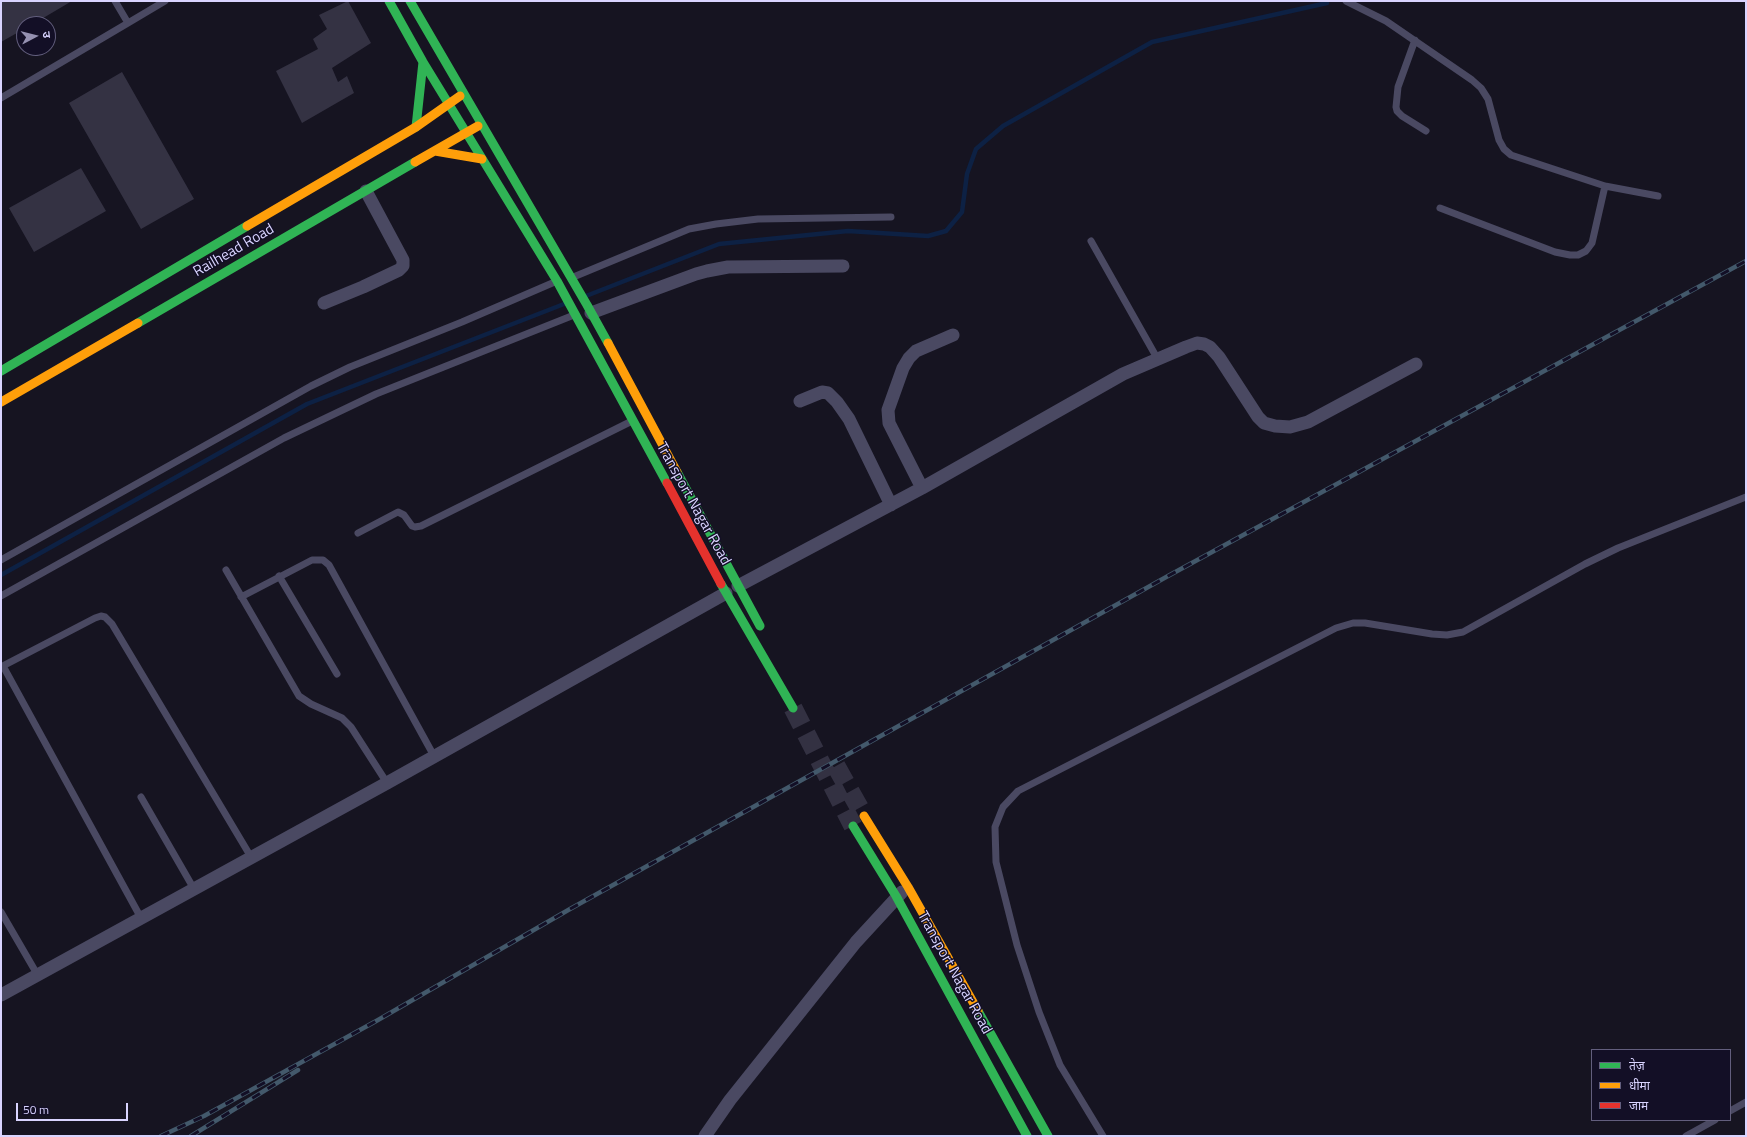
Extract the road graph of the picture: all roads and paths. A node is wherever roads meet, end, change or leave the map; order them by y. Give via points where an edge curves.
1 (115, 1) edge
2 (165, 1) edge
3 (389, 1) edge
4 (410, 1) edge
5 (1346, 1) edge
6 (128, 23) junction
7 (1415, 40) junction
8 (423, 62) junction
9 (463, 94) junction
10 (1, 98) edge
11 (449, 104) junction
12 (480, 124) junction
13 (416, 127) junction
14 (1426, 131) dead end
15 (467, 133) junction
16 (435, 151) junction
17 (482, 159) junction
18 (1605, 186) junction
19 (366, 191) junction
20 (1658, 196) dead end
21 (1440, 208) dead end
22 (891, 217) dead end
23 (1091, 241) dead end
24 (843, 266) dead end
25 (572, 280) junction
26 (558, 284) junction
27 (324, 303) dead end
28 (589, 309) junction
29 (574, 313) junction
30 (953, 336) dead end
31 (1157, 358) junction
32 (1416, 364) dead end
33 (1, 371) edge
34 (800, 401) dead end
35 (1, 402) edge
36 (632, 421) junction
37 (922, 488) junction
38 (1746, 497) edge
39 (891, 505) junction
40 (358, 533) dead end
41 (1, 560) edge
42 (226, 570) dead end
43 (279, 576) junction
44 (738, 586) junction
45 (726, 593) junction
46 (1, 596) edge
47 (241, 598) junction
48 (765, 635) dead end
49 (2, 666) edge
50 (337, 674) dead end
51 (793, 708) tunnel mouth
52 (434, 756) junction
53 (387, 783) junction
54 (141, 797) dead end
55 (864, 816) tunnel mouth
56 (853, 826) tunnel mouth
57 (251, 857) junction
58 (908, 887) junction
59 (194, 889) junction
60 (896, 896) junction
61 (1, 912) edge
62 (141, 918) junction
63 (37, 974) junction
64 (1, 995) edge
65 (1746, 1102) edge
66 (1731, 1110) edge
67 (1713, 1121) edge
68 (705, 1136) edge
69 (1027, 1136) edge
70 (1048, 1136) edge
71 (1103, 1136) edge
72 (1686, 1136) edge

1 - 6 lane
2 - 6 lane
3 - 8 main road, Transport Nagar Road
4 - 9 main road
5 - 7 lane via 1386,21
6 - 10 lane
7 - 14 lane via 1395,100 1397,111
7 - 18 lane via 1481,88 1488,99 1499,140 1511,155
8 - 11 main road, Transport Nagar Road
8 - 13 main road
9 - 11 main road, Railhead Road
9 - 12 main road
11 - 13 main road, Railhead Road
11 - 15 main road, Transport Nagar Road
12 - 15 main road, Railhead Road
12 - 25 main road
13 - 33 main road, Railhead Road
15 - 16 main road, Railhead Road
15 - 17 main road, Transport Nagar Road
16 - 17 main road
16 - 19 main road, Railhead Road
17 - 26 main road, Transport Nagar Road
18 - 20 lane
18 - 21 lane via 1592,243 1586,251 1578,255 1555,252
19 - 27 street via 403,260 403,266 363,287
19 - 35 main road, Railhead Road
22 - 25 lane via 758,219 689,229
23 - 31 lane
24 - 28 street via 728,268 707,271
25 - 28 main road
26 - 29 main road, Transport Nagar Road
26 - 41 lane via 350,367 310,386
28 - 44 main road
29 - 36 main road, Transport Nagar Road
29 - 46 lane via 376,394 284,438
30 - 37 street via 916,351 909,358 888,410 889,423
31 - 32 street via 1197,343 1210,347 1258,417 1264,423 1290,427 1333,410
31 - 37 street via 1123,374
34 - 39 street via 822,392 828,393 837,402 849,419
36 - 40 lane via 421,526 412,526 404,515 398,512
36 - 45 main road, Transport Nagar Road
37 - 39 street
38 - 71 lane via 1618,548 1464,632 1432,634 1353,623 1336,628 1018,791 1003,807 995,827 996,862 1017,945 1039,1012 1060,1065
39 - 44 street
42 - 47 lane
43 - 47 lane
43 - 50 lane
43 - 52 lane via 312,560 323,560 329,565
44 - 48 main road
45 - 51 main road, Transport Nagar Road
45 - 52 street
47 - 53 lane via 299,696 342,718 351,727
49 - 57 lane via 95,618 105,617 112,624
49 - 62 lane
52 - 53 street
53 - 57 street
54 - 59 lane
55 - 58 main road, Transport Nagar Road
56 - 60 main road, Transport Nagar Road
57 - 59 street
58 - 60 street
58 - 70 main road, Transport Nagar Road
59 - 62 street
60 - 68 street via 730,1100
60 - 69 main road, Transport Nagar Road
61 - 63 lane
62 - 63 street
63 - 64 street
65 - 66 lane
67 - 72 lane

